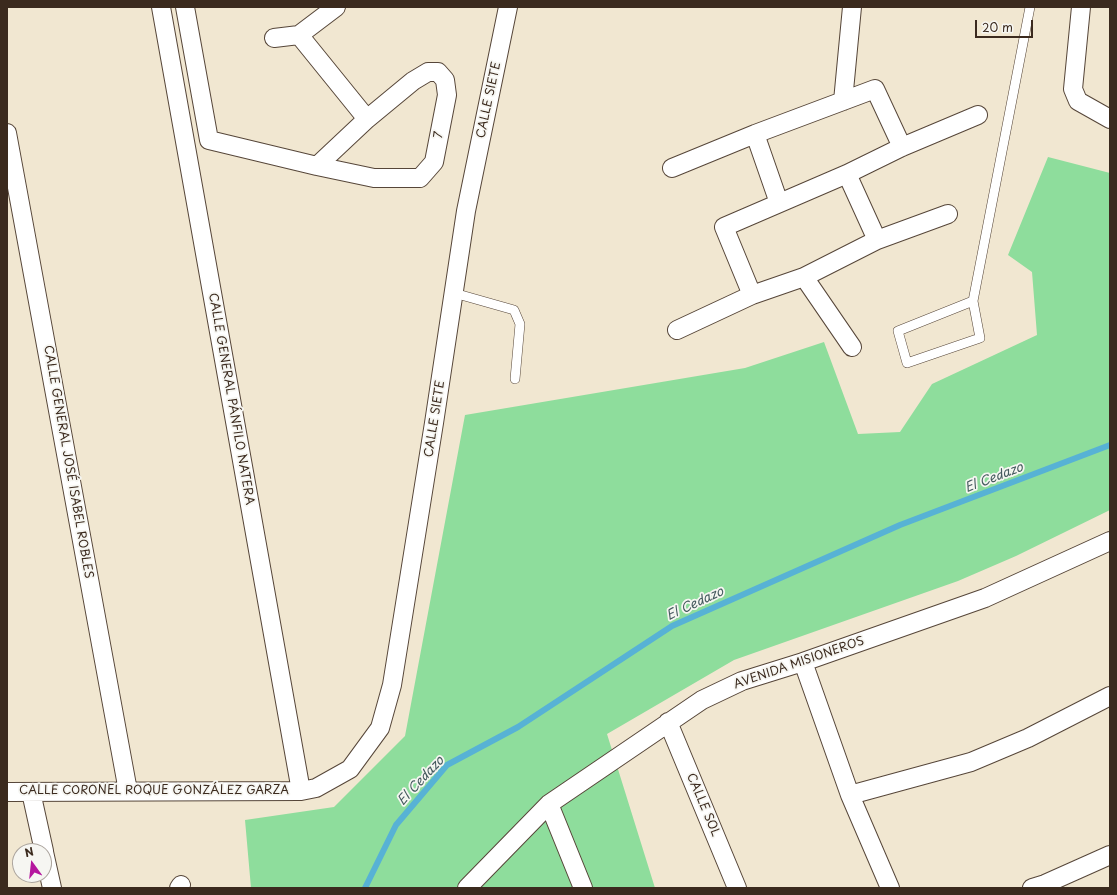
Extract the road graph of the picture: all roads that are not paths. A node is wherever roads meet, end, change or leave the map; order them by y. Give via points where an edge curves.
1 (161, 7) edge
2 (185, 7) edge
3 (336, 7) edge
4 (508, 7) edge
5 (852, 7) edge
6 (1030, 7) edge
7 (1081, 7) edge
8 (299, 35) junction
9 (274, 38) dead end
10 (843, 101) junction
11 (978, 115) dead end
12 (367, 119) junction
13 (1110, 119) edge
14 (7, 133) edge
15 (755, 134) junction
16 (902, 147) junction
17 (317, 166) junction
18 (672, 168) dead end
19 (848, 174) junction
20 (780, 203) junction
21 (948, 214) dead end
22 (877, 240) junction
23 (804, 277) junction
24 (454, 293) junction
25 (752, 295) junction
26 (973, 301) junction
27 (677, 330) dead end
28 (852, 347) dead end
29 (515, 379) dead end
30 (1110, 541) edge
31 (802, 662) junction
32 (1110, 696) edge
33 (668, 722) junction
34 (128, 791) junction
35 (301, 791) junction
36 (7, 792) edge
37 (31, 792) junction
38 (850, 796) junction
39 (549, 804) junction
40 (42, 843) edge
41 (1110, 855) edge
42 (467, 888) edge
43 (583, 888) edge
44 (737, 888) edge
45 (890, 888) edge
46 (1032, 888) edge

1 - 35 street, CALLE GENERAL PÁNFILO NATERA
2 - 17 street, 7 via 209,140
3 - 8 street
4 - 24 street, CALLE SIETE via 466,211
5 - 10 street
6 - 26 lane
7 - 13 street via 1072,89 1078,101
8 - 9 street
8 - 12 street
10 - 15 street
10 - 16 street via 875,89
11 - 16 street
12 - 17 street, 7
12 - 17 street, 7 via 413,81 428,72 438,72 445,80 447,95 434,162 420,178 374,178
14 - 34 street, CALLE GENERAL JOSÉ ISABEL ROBLES
15 - 18 street
15 - 20 street
16 - 19 street
19 - 20 street
19 - 22 street
20 - 25 street via 724,227
21 - 22 street
22 - 23 street
23 - 25 street
23 - 28 street
24 - 29 lane via 514,310 520,324
24 - 35 street, CALLE SIETE via 392,685 380,728 350,769 316,788
25 - 27 street
26 - 26 lane via 980,338 907,363 898,331
30 - 31 street, AVENIDA MISIONEROS via 985,598
31 - 33 street, AVENIDA MISIONEROS via 742,681 702,700
31 - 38 street
32 - 38 street via 1028,738 971,762
33 - 39 street, AVENIDA MISIONEROS
33 - 44 street, CALLE SOL
34 - 35 street, CALLE CORONEL ROQUE GONZÁLEZ GARZA
34 - 37 street, CALLE CORONEL ROQUE GONZÁLEZ GARZA
36 - 37 street, CALLE CORONEL ROQUE GONZÁLEZ GARZA
37 - 40 street
38 - 45 street
39 - 42 street, AVENIDA MISIONEROS
39 - 43 street
41 - 46 street

